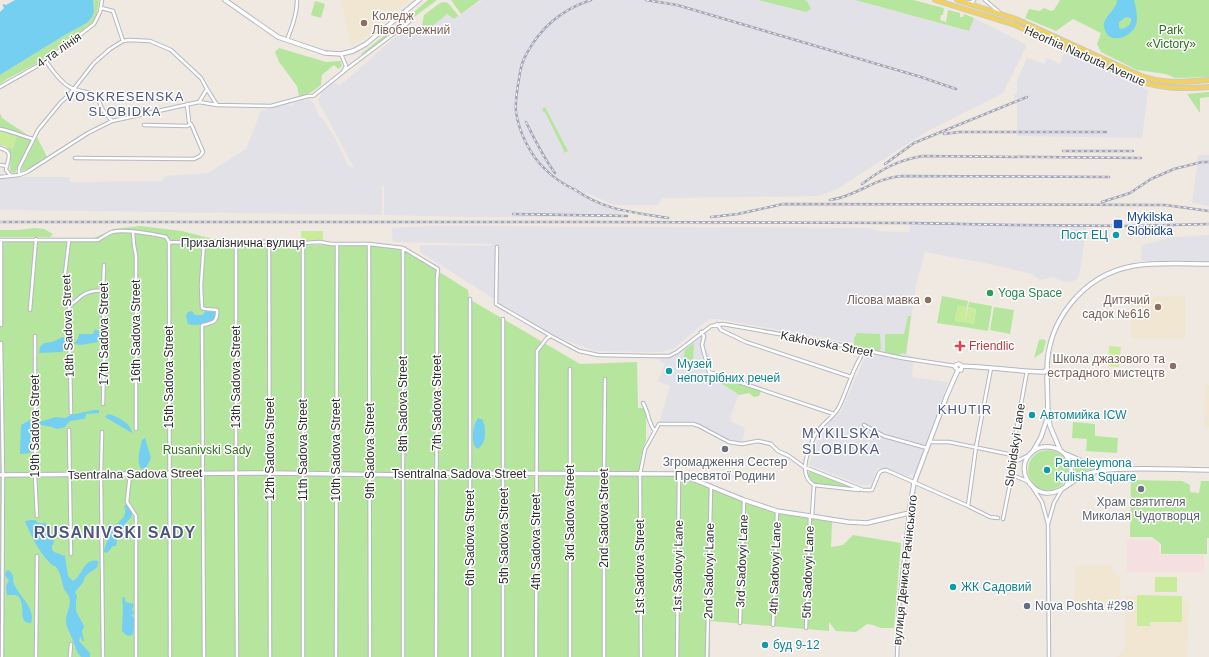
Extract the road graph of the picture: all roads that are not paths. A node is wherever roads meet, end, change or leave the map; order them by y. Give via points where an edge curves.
1 (102, 0) edge
2 (225, 0) edge
3 (297, 0) edge
4 (419, 0) edge
5 (935, 0) edge
6 (957, 0) edge
7 (974, 0) edge
8 (985, 0) edge
9 (968, 3) junction
10 (101, 8) junction
11 (1000, 13) junction
12 (400, 16) junction
13 (286, 40) junction
14 (122, 41) junction
15 (341, 54) junction
16 (46, 61) junction
17 (344, 72) junction
18 (1209, 80) edge
19 (0, 87) edge
20 (1209, 87) edge
21 (74, 89) junction
22 (207, 89) junction
23 (199, 102) junction
24 (186, 104) junction
25 (217, 104) junction
26 (112, 122) junction
27 (191, 124) junction
28 (144, 125) dead end
29 (0, 128) edge
30 (33, 139) junction
31 (0, 148) edge
32 (75, 158) dead end
33 (0, 165) edge
34 (7, 166) junction
35 (19, 175) junction
36 (12, 176) junction
37 (0, 177) edge
38 (133, 232) junction
39 (36, 239) junction
40 (0, 240) edge
41 (69, 240) junction
42 (169, 242) junction
43 (204, 242) junction
44 (236, 242) junction
45 (269, 242) junction
46 (302, 243) junction
47 (337, 244) junction
48 (369, 244) junction
49 (497, 247) dead end
50 (403, 248) junction
51 (1209, 264) edge
52 (104, 265) dead end
53 (438, 269) joint
54 (103, 291) junction
55 (470, 299) dead end
56 (69, 305) junction
57 (30, 310) dead end
58 (503, 319) dead end
59 (717, 324) junction
60 (0, 325) edge
61 (701, 332) junction
62 (35, 336) dead end
63 (551, 336) junction
64 (1, 343) edge
65 (864, 350) junction
66 (956, 366) junction
67 (962, 366) junction
68 (991, 368) junction
69 (570, 369) dead end
70 (958, 370) junction
71 (1027, 371) junction
72 (1046, 371) junction
73 (851, 377) junction
74 (605, 379) dead end
75 (643, 403) dead end
76 (103, 404) dead end
77 (1, 408) edge
78 (71, 413) dead end
79 (834, 414) junction
80 (1048, 415) junction
81 (864, 425) dead end
82 (136, 429) dead end
83 (69, 430) dead end
84 (655, 431) junction
85 (102, 432) dead end
86 (930, 442) junction
87 (976, 447) junction
88 (928, 448) junction
89 (1060, 450) junction
90 (1064, 452) junction
91 (1008, 454) dead end
92 (1030, 454) junction
93 (1015, 462) junction
94 (804, 467) junction
95 (1104, 469) junction
96 (1209, 470) edge
97 (236, 473) junction
98 (270, 473) junction
99 (437, 473) junction
100 (470, 473) junction
101 (504, 473) junction
102 (536, 473) junction
103 (1, 474) edge
104 (101, 474) junction
105 (130, 474) junction
106 (169, 474) junction
107 (202, 474) junction
108 (302, 474) junction
109 (336, 474) junction
110 (370, 474) junction
111 (570, 474) junction
112 (604, 474) junction
113 (640, 474) junction
114 (679, 474) junction
115 (35, 475) junction
116 (69, 475) junction
117 (404, 475) junction
118 (1012, 475) junction
119 (1027, 481) junction
120 (914, 483) junction
121 (814, 485) junction
122 (711, 486) junction
123 (1032, 486) junction
124 (1066, 486) junction
125 (1062, 489) junction
126 (863, 490) junction
127 (744, 500) junction
128 (968, 506) junction
129 (777, 510) junction
130 (909, 513) junction
131 (37, 516) dead end
132 (811, 516) junction
133 (998, 518) dead end
134 (1003, 519) dead end
135 (1048, 524) junction
136 (70, 554) dead end
137 (37, 556) dead end
138 (740, 623) dead end
139 (773, 625) dead end
140 (806, 628) dead end
141 (71, 644) dead end
142 (170, 656) dead end
143 (2, 657) edge
144 (36, 657) edge
145 (70, 657) edge
146 (102, 657) edge
147 (136, 657) edge
148 (204, 657) edge
149 (237, 657) edge
150 (270, 657) edge
151 (303, 657) edge
152 (336, 657) edge
153 (370, 657) edge
154 (403, 657) edge
155 (436, 657) edge
156 (470, 657) edge
157 (503, 657) edge
158 (536, 657) edge
159 (570, 657) edge
160 (604, 657) edge
161 (641, 657) edge
162 (677, 657) edge
163 (707, 657) edge
164 (897, 657) edge
165 (1049, 657) edge

1 - 10 street, 4-та лінія
2 - 13 main road
3 - 13 street via 292,29
4 - 12 main road
5 - 20 main road, Heorhia Narbuta Avenue via 1015,25 1144,83 1165,88
6 - 9 main road, Heorhia Narbuta Avenue
7 - 9 street
8 - 11 street
9 - 11 main road, Heorhia Narbuta Avenue
10 - 14 street via 113,11
10 - 16 street, 4-та лінія via 94,24
11 - 18 main road, Heorhia Narbuta Avenue via 1140,76 1165,82
12 - 15 main road via 366,44 353,52
12 - 17 street via 409,22
13 - 15 main road via 325,53
14 - 21 street via 94,63
14 - 22 street via 150,41 171,50 201,78
15 - 17 street via 346,66
16 - 19 street, 4-та лінія
16 - 21 street
17 - 25 street via 313,96 271,106
21 - 26 street via 96,96
21 - 30 street
22 - 23 street
22 - 25 street
23 - 24 street
23 - 25 street
24 - 26 street
24 - 27 street
26 - 35 street via 88,133
27 - 28 street
27 - 32 street via 203,152 194,159
29 - 30 street
30 - 35 street
31 - 34 street via 8,152 10,157
33 - 34 street
34 - 36 street via 6,170
35 - 36 street
36 - 37 street
38 - 41 street, Призалізнична вулиця via 114,232 98,240
38 - 42 street, Призалізнична вулиця via 153,234 166,238
38 - 82 street, 16th Sadova Street via 136,256
39 - 40 street, Призалізнична вулиця
39 - 41 street, Призалізнична вулиця
39 - 57 street
40 - 60 street
41 - 56 street, 18th Sadova Street via 65,274
42 - 43 street, Призалізнична вулиця
42 - 106 street, 15th Sadova Street
43 - 44 street, Призалізнична вулиця
43 - 107 street via 202,308 217,310 217,316 211,324 202,326
44 - 45 street, Призалізнична вулиця
44 - 97 street, 13th Sadova Street
45 - 46 street, Призалізнична вулиця
45 - 98 street, 12th Sadova Street
46 - 47 street, Призалізнична вулиця
46 - 108 street, 11th Sadova Street
47 - 48 street, Призалізнична вулиця
47 - 109 street, 10th Sadova Street
48 - 50 street, Призалізнична вулиця
48 - 110 street, 9th Sadova Street
49 - 63 street via 496,304
50 - 53 street, Призалізнична вулиця
50 - 117 street, 8th Sadova Street
51 - 72 main road via 1133,266 1096,281 1074,299 1061,319 1048,351
52 - 54 street, 17th Sadova Street
53 - 99 street, 7th Sadova Street
54 - 56 street via 95,290
54 - 76 street, 17th Sadova Street
55 - 100 street, 6th Sadova Street
56 - 78 street, 18th Sadova Street
58 - 101 street, 5th Sadova Street
59 - 61 street
59 - 65 street, Kakhovska Street
59 - 73 street via 721,330 746,342
61 - 63 street via 669,356 598,355 579,351
61 - 79 street via 704,336 702,345 709,372
62 - 115 street, 19th Sadova Street
63 - 102 street, 4th Sadova Street via 537,351
64 - 77 street
65 - 66 street, Kakhovska Street
65 - 73 street
66 - 67 main road
66 - 70 main road
67 - 68 main road
67 - 70 main road via 961,370
68 - 71 main road
68 - 87 street
69 - 111 street, 3rd Sadova Street
70 - 86 main road, вулиця Дениса Рачінського
71 - 72 main road
71 - 93 street, Slobidskyi Lane via 1012,454 1016,454
72 - 80 main road
73 - 79 street via 840,406
74 - 112 street, 2nd Sadova Street
75 - 84 street
77 - 103 street
79 - 94 street via 814,438
80 - 89 main road via 1051,432
80 - 92 main road via 1041,437
81 - 88 street via 884,436
83 - 116 street
84 - 94 street via 659,424 693,424 729,442 742,444 758,441 769,444
84 - 113 street via 643,453
85 - 104 street
86 - 87 street via 949,442
86 - 88 main road, вулиця Дениса Рачінського
87 - 91 street
87 - 128 street
88 - 120 main road, вулиця Дениса Рачінського
89 - 90 main road
89 - 92 main road via 1042,447
90 - 95 main road
90 - 124 main road via 1071,472
92 - 93 street
92 - 119 main road via 1024,471
93 - 118 street, Slobidskyi Lane
94 - 121 street via 808,480
94 - 126 street
95 - 96 main road
95 - 124 main road via 1082,476
97 - 98 main road, Tsentralna Sadova Street
97 - 107 main road, Tsentralna Sadova Street
97 - 149 street, 13th Sadova Street
98 - 108 main road, Tsentralna Sadova Street
98 - 150 street, 12th Sadova Street
99 - 100 main road, Tsentralna Sadova Street
99 - 117 main road, Tsentralna Sadova Street
99 - 155 street, 7th Sadova Street
100 - 101 main road, Tsentralna Sadova Street
100 - 156 street, 6th Sadova Street
101 - 102 main road, Tsentralna Sadova Street
101 - 157 street, 5th Sadova Street
102 - 111 main road, Tsentralna Sadova Street
102 - 158 street, 4th Sadova Street
103 - 115 main road, Tsentralna Sadova Street
103 - 143 street
104 - 105 main road, Tsentralna Sadova Street
104 - 116 main road, Tsentralna Sadova Street
104 - 146 street
105 - 106 main road, Tsentralna Sadova Street
105 - 147 street via 127,502 136,516
106 - 107 main road, Tsentralna Sadova Street
106 - 142 street, 15th Sadova Street
107 - 148 street
108 - 109 main road, Tsentralna Sadova Street
108 - 151 street, 11th Sadova Street
109 - 110 main road, Tsentralna Sadova Street
109 - 152 street, 10th Sadova Street
110 - 117 main road, Tsentralna Sadova Street
110 - 153 street, 9th Sadova Street
111 - 112 main road, Tsentralna Sadova Street
111 - 159 street, 3rd Sadova Street
112 - 113 main road, Tsentralna Sadova Street
112 - 160 street, 2nd Sadova Street
113 - 114 main road, Tsentralna Sadova Street
113 - 161 street
114 - 122 main road, Tsentralna Sadova Street
114 - 162 street, 1st Sadovyi Lane
115 - 116 main road, Tsentralna Sadova Street
115 - 131 street, 19th Sadova Street
116 - 136 street
117 - 154 street, 8th Sadova Street
118 - 119 street
118 - 134 street, Slobidskyi Lane
119 - 123 main road
120 - 126 street via 886,470 881,471 872,490
120 - 128 street
120 - 130 main road, вулиця Дениса Рачінського
121 - 126 street
121 - 132 street, 5th Sadovyi Lane
122 - 127 main road, Tsentralna Sadova Street
122 - 163 street, 2nd Sadovyi Lane
123 - 125 main road via 1048,493
123 - 135 street via 1042,502
124 - 125 main road
125 - 135 street via 1054,503
127 - 129 main road, Tsentralna Sadova Street
127 - 138 street, 3rd Sadovyi Lane
128 - 133 street via 990,517
129 - 132 main road, Tsentralna Sadova Street
129 - 139 street, 4th Sadovyi Lane
130 - 132 main road, Tsentralna Sadova Street via 867,523
130 - 164 street, вулиця Дениса Рачінського via 899,607
132 - 140 street, 5th Sadovyi Lane
135 - 165 street
137 - 144 street
141 - 145 street

